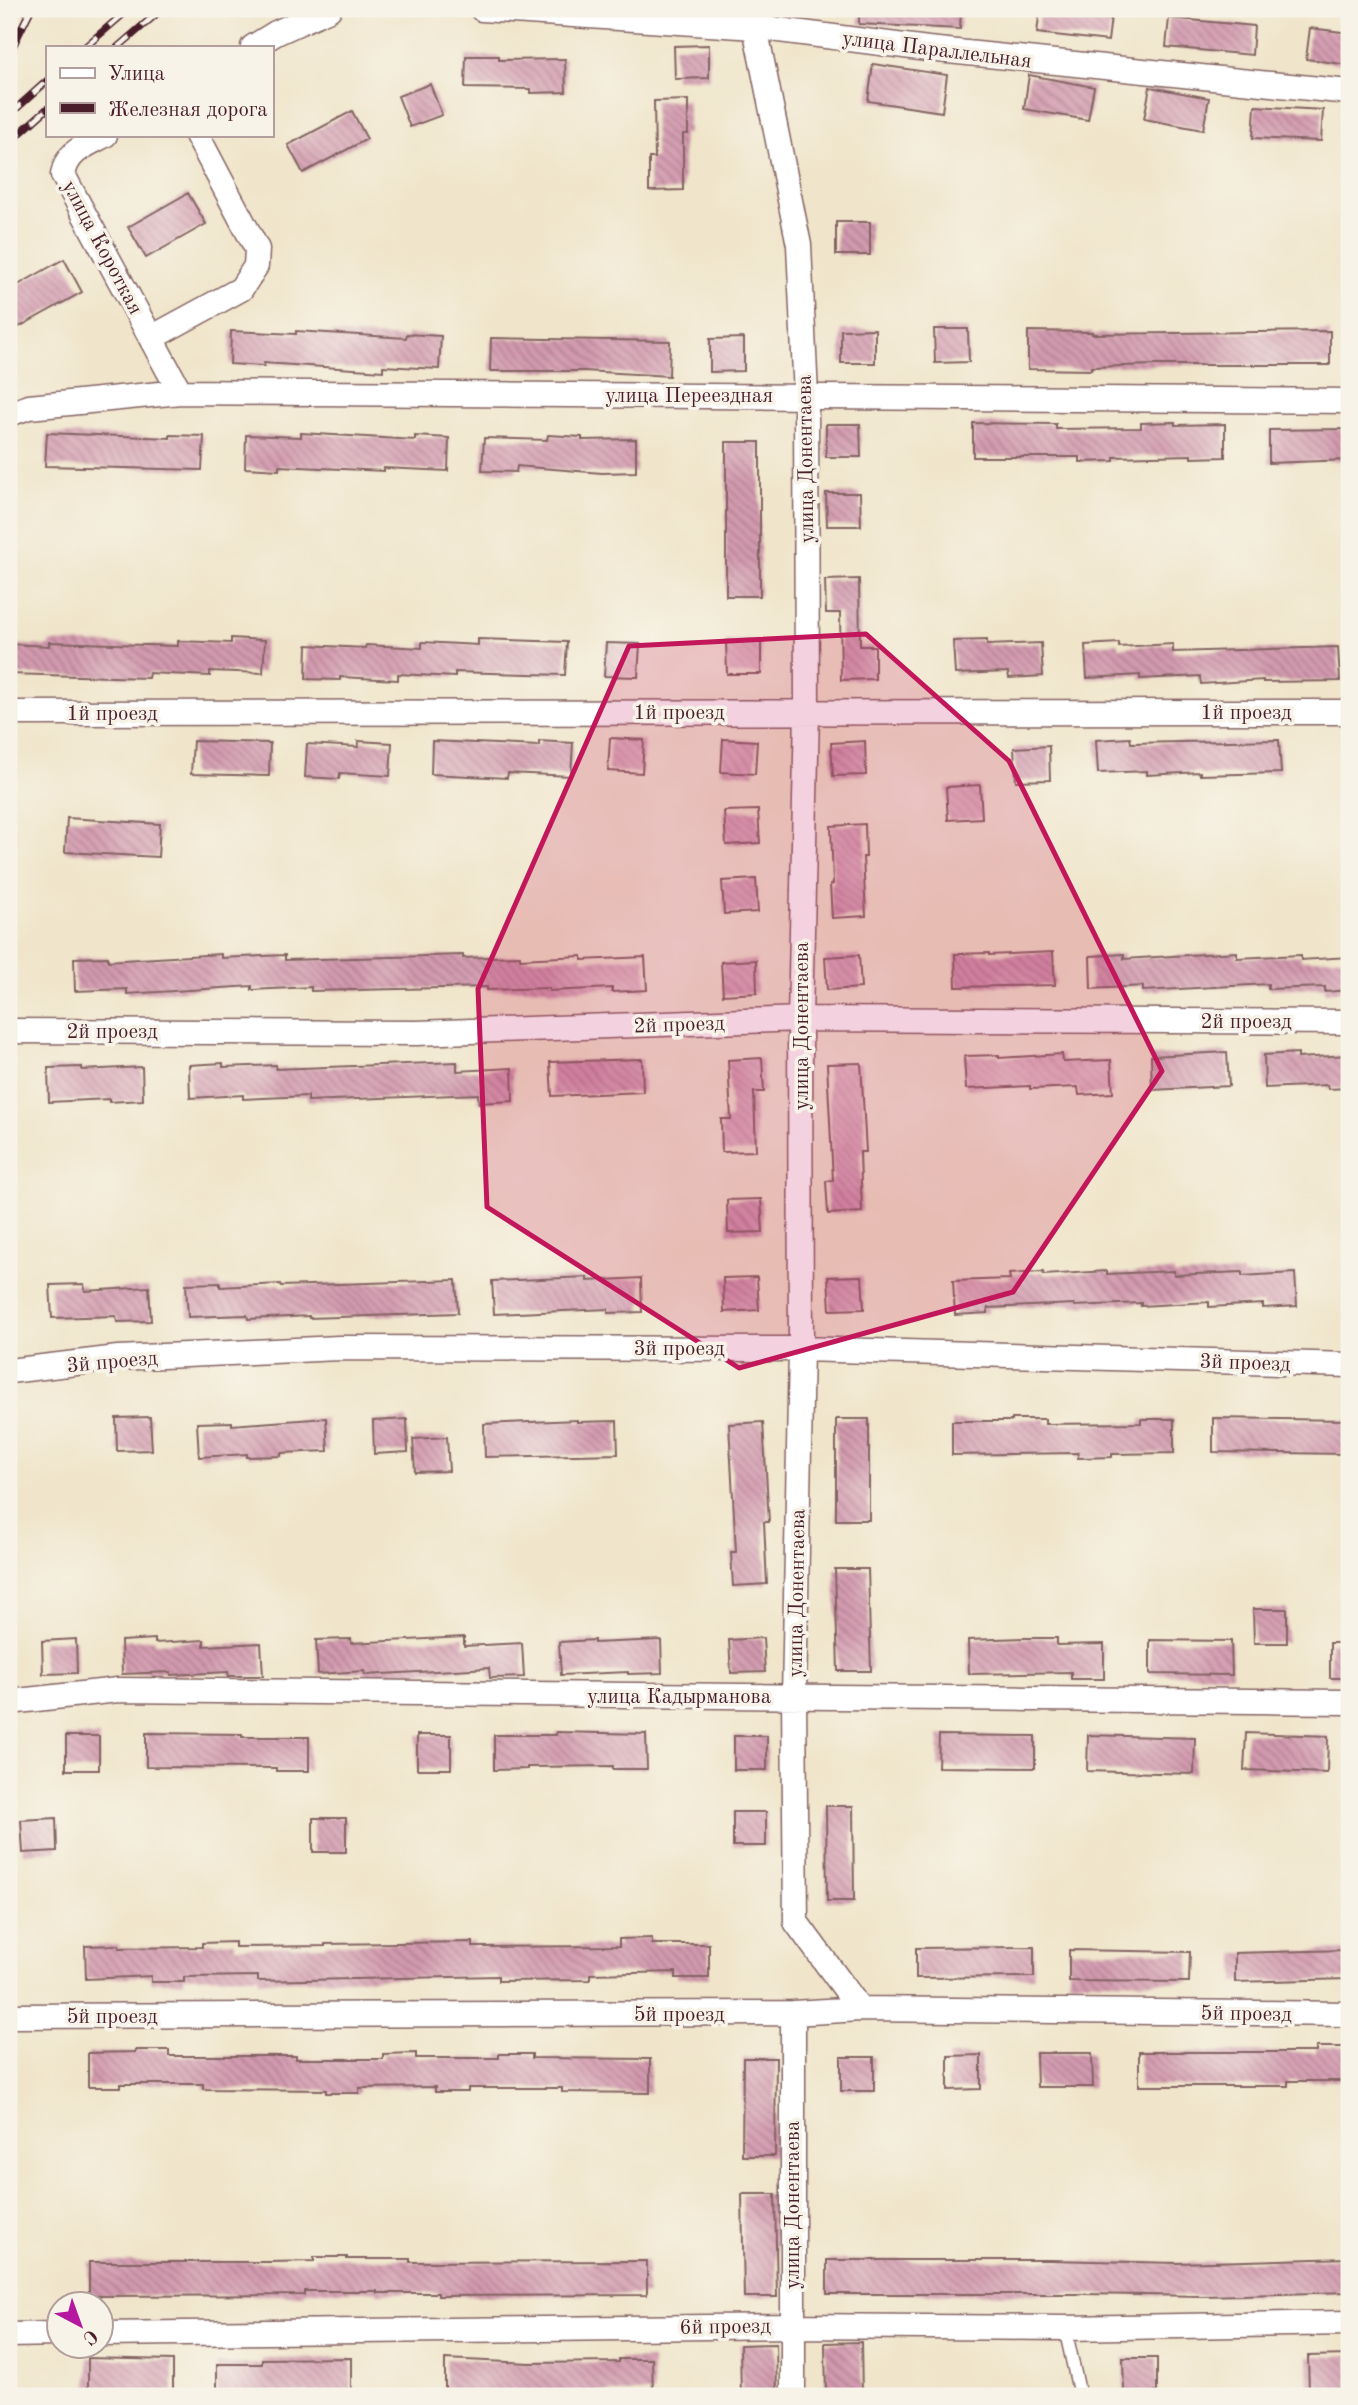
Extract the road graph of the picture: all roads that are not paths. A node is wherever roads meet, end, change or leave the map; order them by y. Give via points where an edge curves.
1 (329, 9) edge
2 (482, 9) edge
3 (755, 27) junction
4 (255, 46) edge
5 (1349, 92) edge
6 (103, 136) edge
7 (198, 136) edge
8 (151, 338) junction
9 (180, 392) junction
10 (806, 396) junction
11 (1349, 401) edge
12 (19, 410) edge
13 (807, 712) junction
14 (1349, 712) edge
15 (9, 713) edge
16 (800, 1019) junction
17 (1349, 1022) edge
18 (9, 1031) edge
19 (801, 1349) junction
20 (1349, 1365) edge
21 (9, 1371) edge
22 (794, 1697) junction
23 (9, 1702) edge
24 (1349, 1702) edge
25 (860, 2009) junction
26 (793, 2013) junction
27 (1349, 2014) edge
28 (9, 2016) edge
29 (1349, 2323) edge
30 (792, 2326) junction
31 (1065, 2328) junction
32 (46, 2334) edge
33 (116, 2334) edge
34 (9, 2335) edge
35 (793, 2396) edge
36 (1080, 2396) edge

1 - 4 street
2 - 3 street, улица Параллельная
3 - 5 street, улица Параллельная
3 - 10 street, улица Донентаева via 799,245
6 - 8 street, улица Короткая via 78,149 65,162 63,175
7 - 8 street, улица Короткая via 257,250 256,266 241,289
8 - 9 street, улица Короткая
9 - 10 street, улица Переездная
9 - 12 street, улица Переездная
10 - 11 street, улица Переездная
10 - 13 street, улица Донентаева
13 - 14 street, 1й проезд
13 - 15 street, 1й проезд
13 - 16 street, улица Донентаева
16 - 17 street, 2й проезд
16 - 18 street, 2й проезд via 417,1033
16 - 19 street, улица Донентаева
19 - 20 street, 3й проезд
19 - 21 street, 3й проезд via 339,1348 118,1358
19 - 22 street, улица Донентаева
22 - 23 street, улица Кадырманова via 118,1690
22 - 24 street, улица Кадырманова
22 - 25 street, улица Донентаева via 796,1922
25 - 26 street, 5й проезд
25 - 27 street, 5й проезд
26 - 28 street, 5й проезд
26 - 30 street, улица Донентаева
29 - 31 street, 6й проезд
30 - 31 street, 6й проезд
30 - 33 street, 6й проезд
30 - 35 street, улица Донентаева
31 - 36 lane
32 - 34 street

